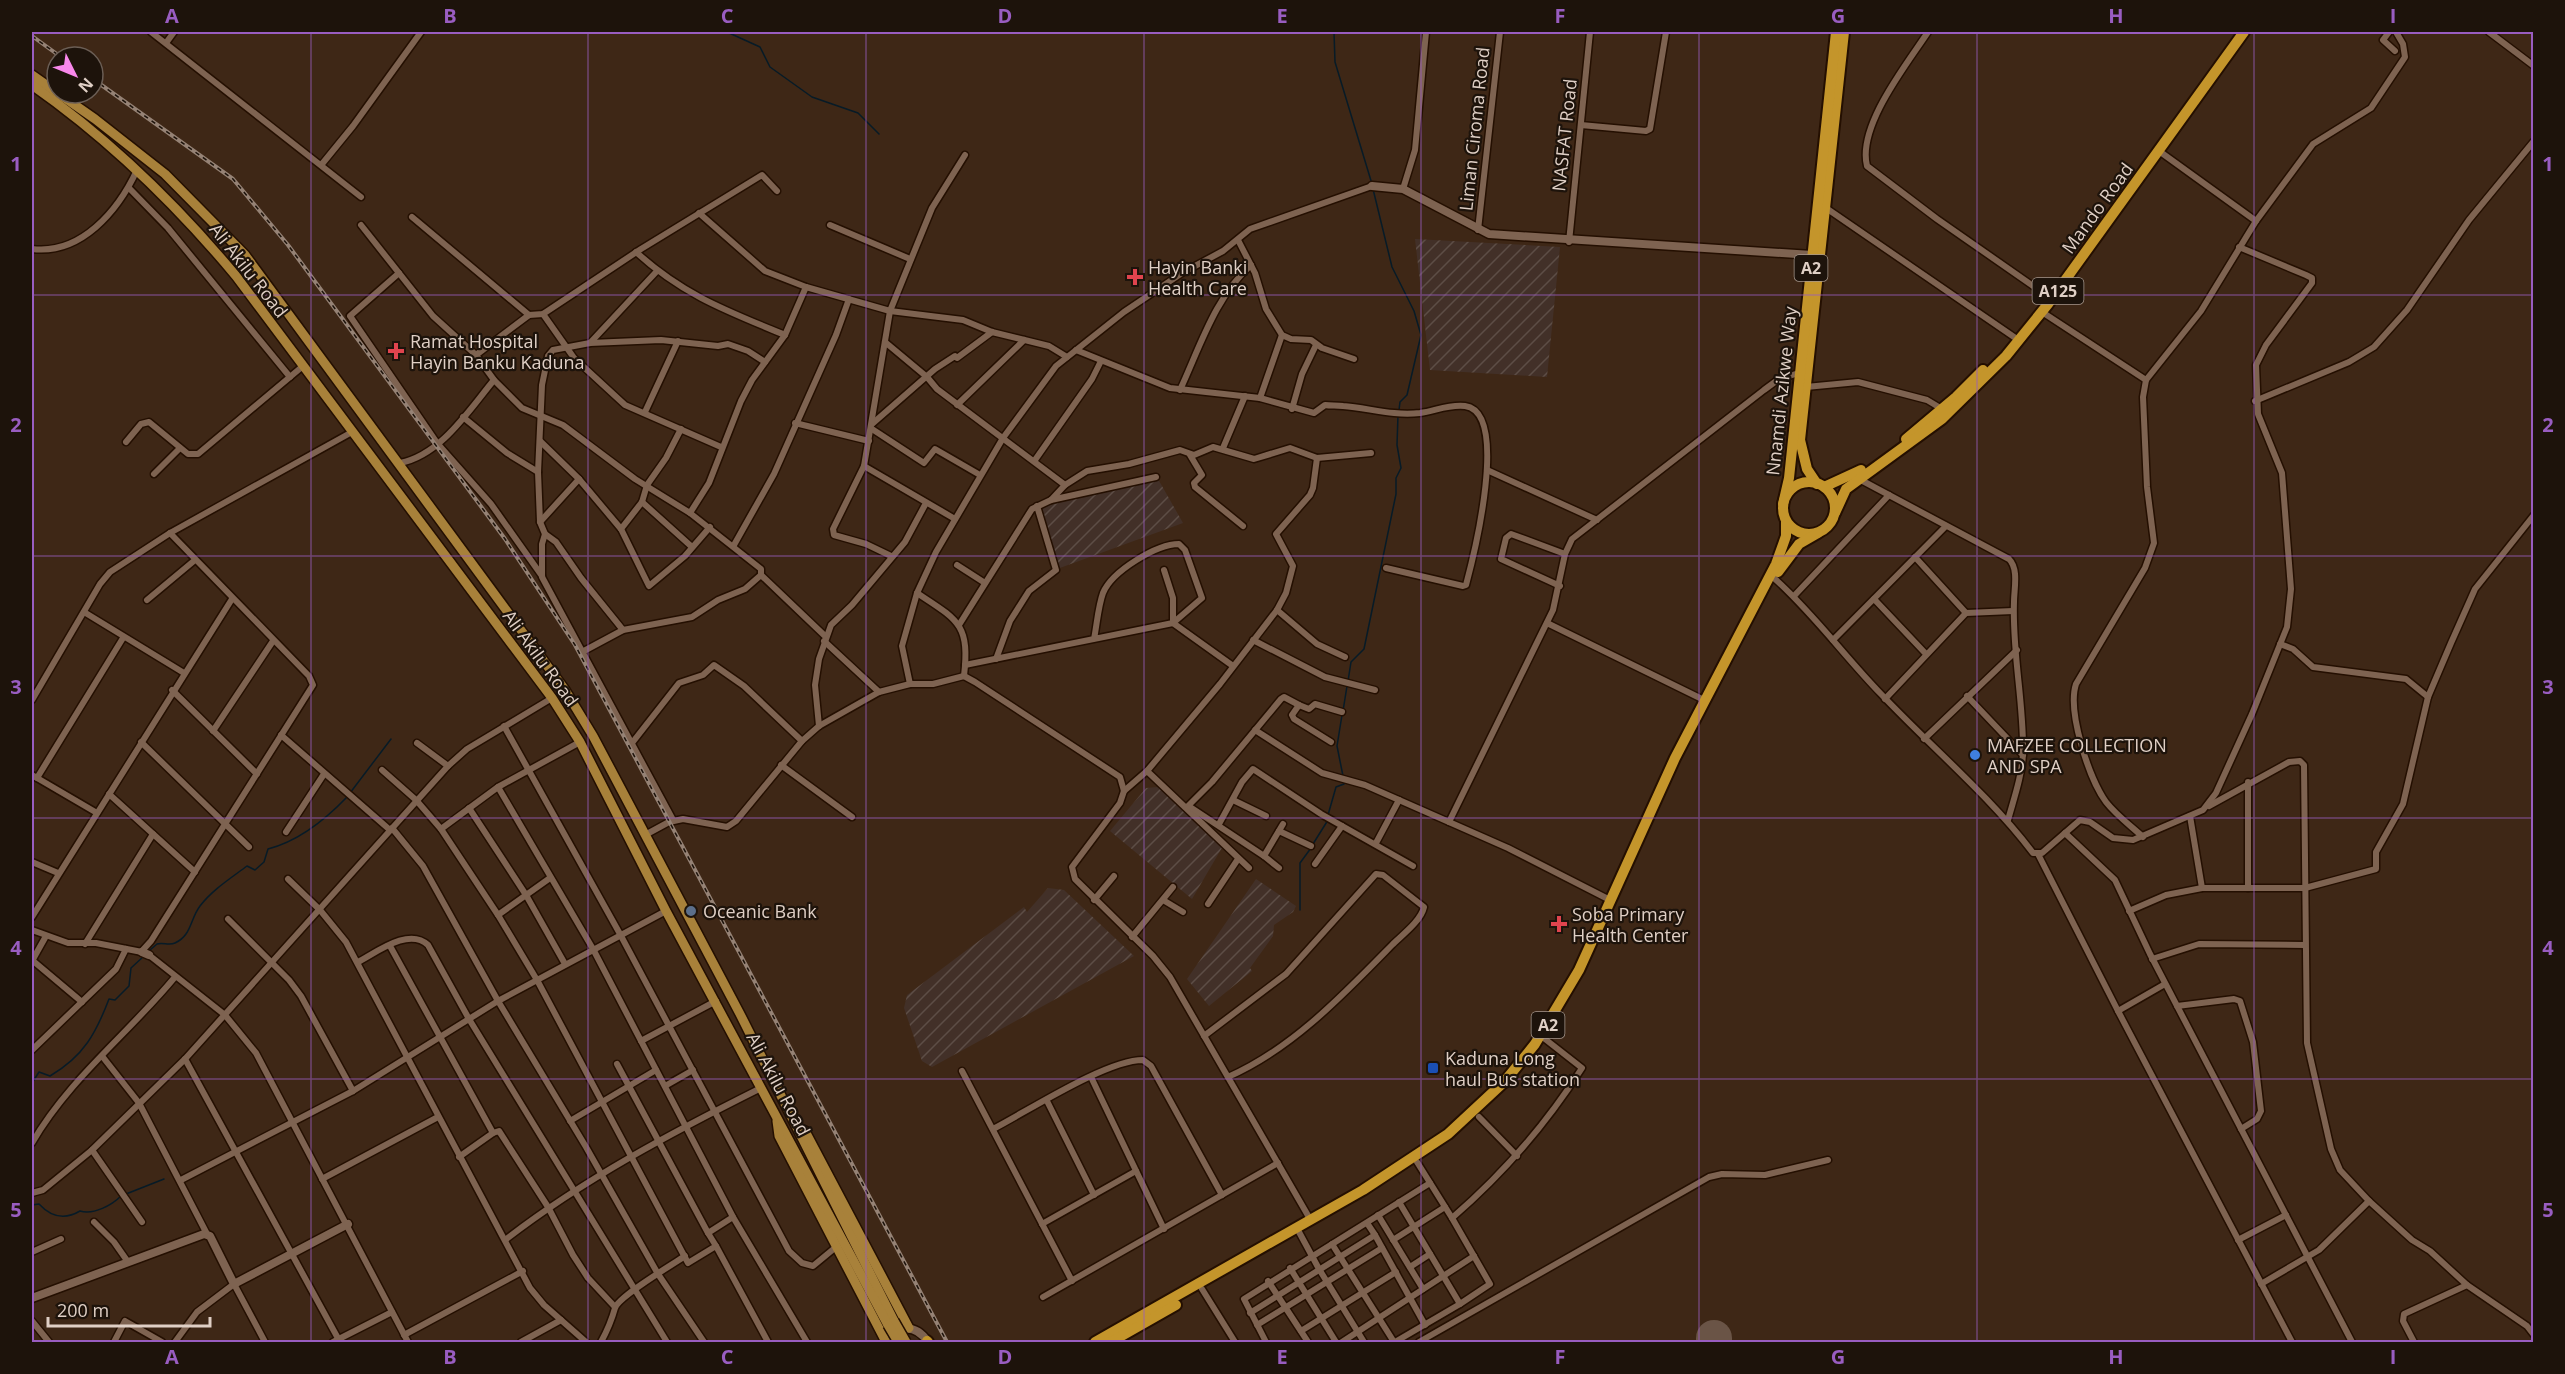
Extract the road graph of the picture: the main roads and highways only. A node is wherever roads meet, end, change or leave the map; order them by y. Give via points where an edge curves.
1 (1836, 32) edge
2 (1844, 32) edge
3 (2237, 32) edge
4 (2244, 32) edge
5 (32, 75) edge
6 (32, 85) edge
7 (1820, 485) junction
8 (1783, 504) junction
9 (1834, 513) junction
10 (1786, 522) junction
11 (1818, 533) junction
12 (460, 545) junction
13 (445, 556) junction
14 (786, 1106) junction
15 (775, 1113) junction
16 (891, 1323) junction
17 (909, 1328) road end
18 (886, 1342) edge
19 (898, 1342) edge
20 (906, 1342) edge
21 (1095, 1342) edge
22 (1112, 1342) edge

1 - 8 highway, Nnamdi Azikwe Way / A2 via 1789,478
2 - 7 highway, Nnamdi Azikwe Way / A2 via 1801,451 1807,469
3 - 7 highway, Mando Road / A125 via 2014,337 1908,438 1854,475
4 - 9 highway, Mando Road / A125 via 2006,356 1924,435 1841,494
5 - 12 main road, Ali Akilu Road via 133,148 209,216 245,255
6 - 13 main road, Ali Akilu Road via 137,170 211,246
7 - 8 highway via 1799,484
7 - 9 highway via 1831,494
8 - 10 highway
9 - 11 highway via 1826,528
10 - 11 highway via 1800,533
10 - 21 highway, A2 via 1786,536 1776,564 1704,700 1579,970 1549,1023 1491,1097 1428,1148 1363,1190
11 - 22 highway, A2 via 1793,550 1775,579 1682,757 1573,991 1545,1039 1510,1086 1479,1117 1417,1162
12 - 13 main road
12 - 14 main road, Ali Akilu Road via 565,690 592,736
13 - 15 main road, Ali Akilu Road via 552,698 580,742
14 - 16 main road, Ali Akilu Road
14 - 17 main road via 800,1123
15 - 16 main road, Ali Akilu Road
15 - 18 main road via 779,1136
16 - 19 main road, Ali Akilu Road, bridge
16 - 20 main road, Ali Akilu Road, bridge

